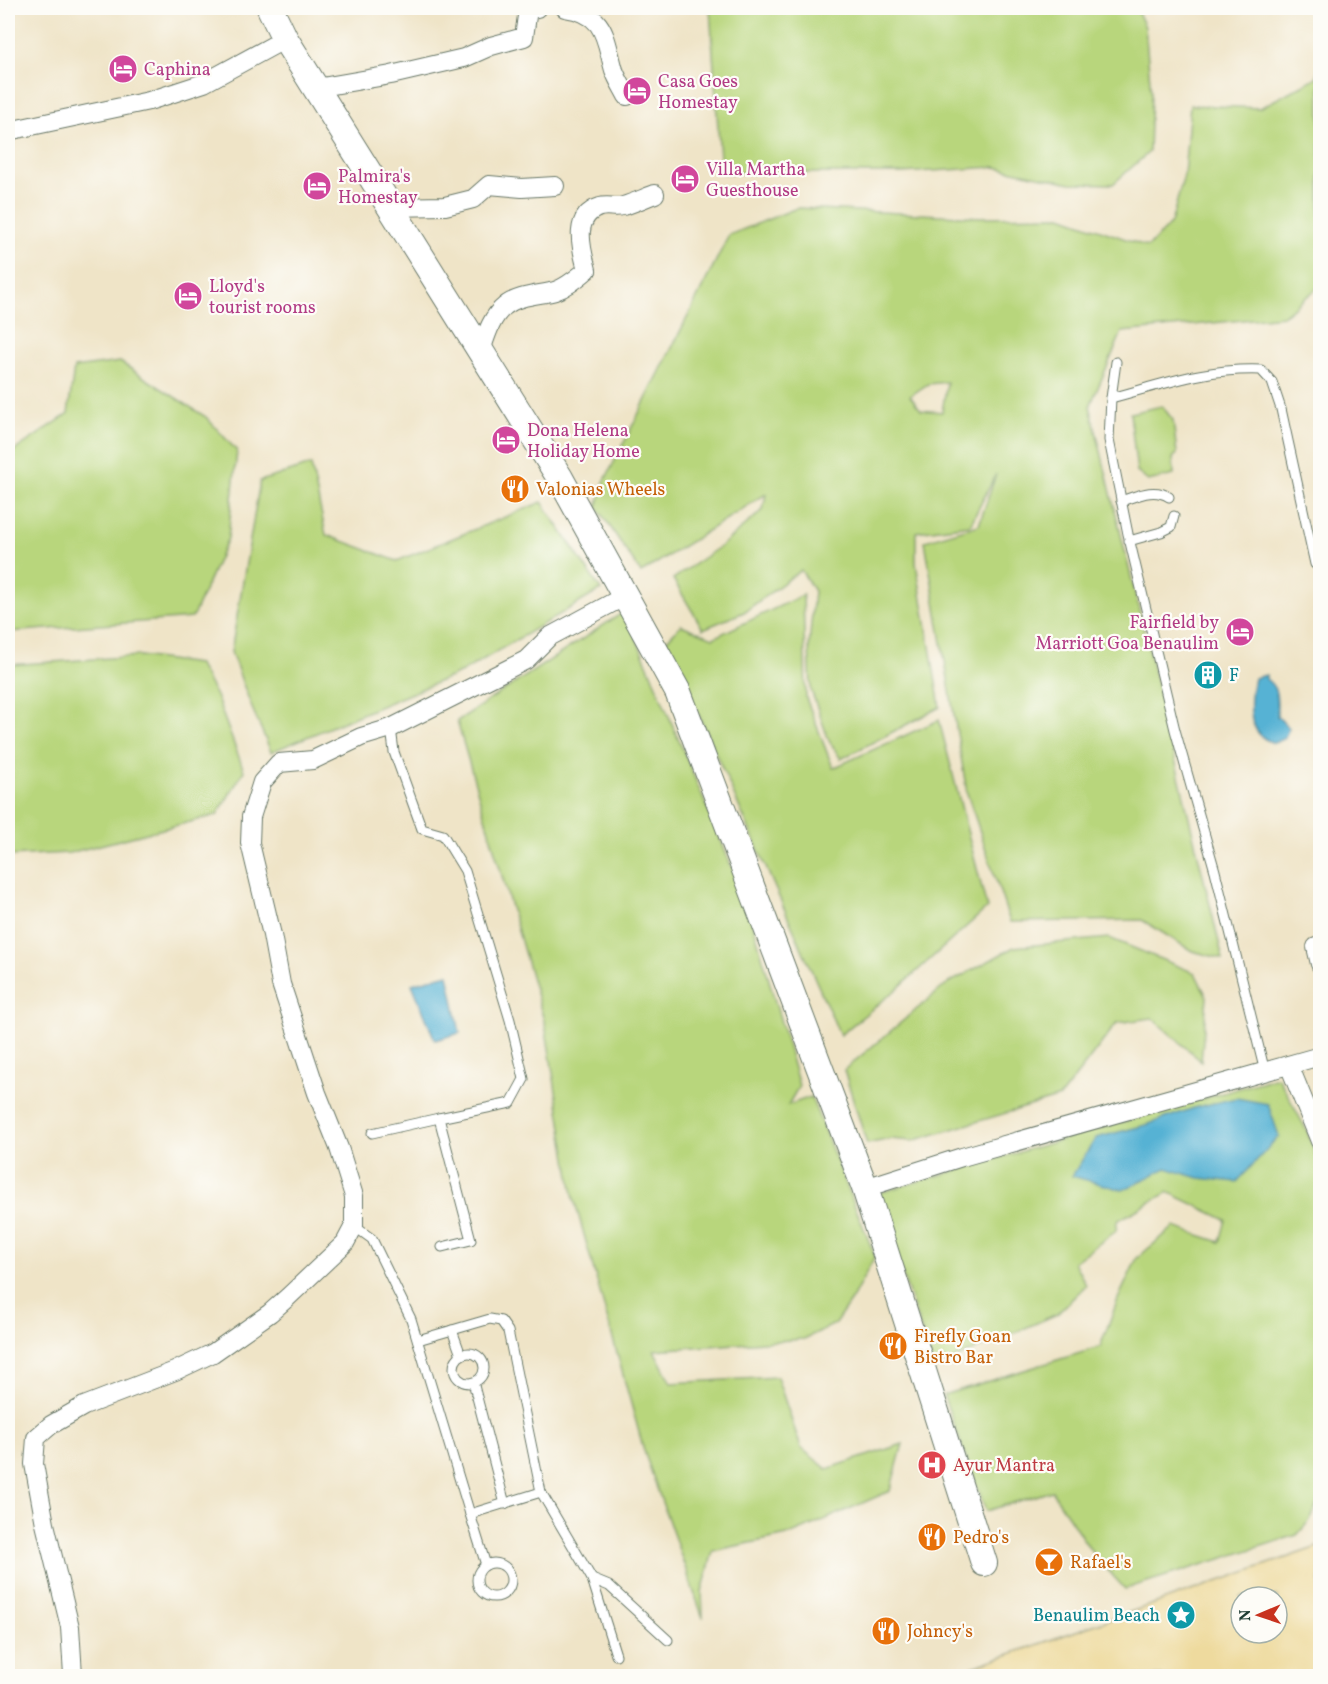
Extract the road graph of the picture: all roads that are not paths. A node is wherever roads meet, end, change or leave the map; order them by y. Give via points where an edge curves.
1 (270, 8) edge
2 (537, 8) edge
3 (565, 8) edge
4 (285, 39) junction
5 (316, 88) junction
6 (627, 96) dead end
7 (8, 131) edge
8 (555, 186) dead end
9 (655, 194) dead end
10 (390, 207) junction
11 (481, 351) junction
12 (1116, 362) dead end
13 (1111, 398) junction
14 (1169, 497) dead end
15 (1121, 501) junction
16 (1174, 516) dead end
17 (1130, 541) junction
18 (1315, 564) dead end
19 (625, 596) junction
20 (391, 728) junction
21 (1320, 1056) edge
22 (1289, 1065) junction
23 (1265, 1072) junction
24 (439, 1118) junction
25 (372, 1132) dead end
26 (1320, 1141) edge
27 (865, 1188) junction
28 (354, 1226) junction
29 (442, 1247) dead end
30 (453, 1330) junction
31 (418, 1340) junction
32 (461, 1354) junction
33 (473, 1382) junction
34 (542, 1492) junction
35 (505, 1504) junction
36 (470, 1514) junction
37 (984, 1563) dead end
38 (486, 1565) dead end
39 (592, 1579) junction
40 (668, 1640) dead end
41 (616, 1655) dead end
42 (73, 1675) dead end

1 - 4 street
2 - 5 street via 528,9 524,36 464,58
3 - 6 street via 596,20 608,41 615,72
4 - 5 street
4 - 7 street via 204,83 160,98
5 - 10 street
8 - 10 street via 489,185 473,199 444,206
9 - 11 street via 592,211 583,220 580,237 587,270 557,290 505,305 490,326
10 - 11 street
11 - 19 street via 560,478
12 - 13 lane
13 - 15 lane via 1109,440
13 - 18 lane via 1208,372 1261,370 1272,382 1281,409
14 - 15 lane via 1155,491
15 - 17 lane
16 - 17 lane via 1170,527
17 - 23 lane
19 - 20 street via 549,637 526,660
19 - 27 street via 678,692
20 - 24 lane via 394,753 422,829 443,835 465,872 524,1079 511,1103
20 - 28 street via 361,737 313,760 279,763 262,782 251,817 250,843 281,984 354,1196
21 - 22 street
22 - 23 street
22 - 26 street
23 - 27 street
24 - 25 lane
24 - 29 lane via 471,1240
27 - 37 street
28 - 31 lane via 372,1239
28 - 42 street via 345,1243 288,1297 213,1353 84,1406 36,1438 34,1464 70,1627
30 - 31 lane
30 - 32 lane
30 - 34 lane via 490,1319 501,1321 508,1331
31 - 36 lane
32 - 33 lane via 454,1371 460,1379
32 - 33 lane via 476,1354 483,1362 483,1372
33 - 35 lane
34 - 35 lane
34 - 39 lane
35 - 36 lane
36 - 38 lane
39 - 40 lane via 609,1586
39 - 41 lane

